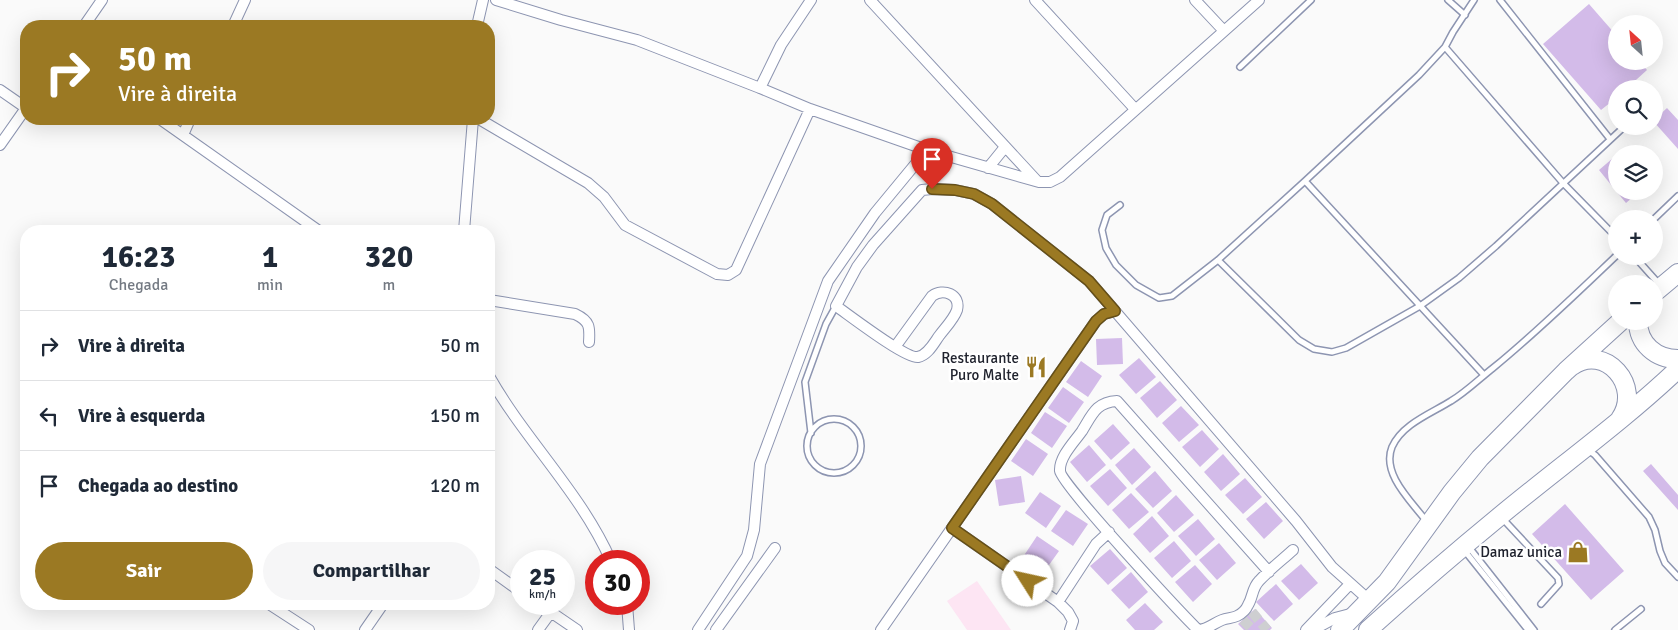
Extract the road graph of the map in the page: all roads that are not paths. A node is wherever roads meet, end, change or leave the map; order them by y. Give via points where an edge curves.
1 (102, 0) edge
2 (245, 0) edge
3 (484, 0) edge
4 (496, 0) edge
5 (811, 0) edge
6 (870, 0) edge
7 (1035, 0) edge
8 (1196, 0) edge
9 (1259, 0) edge
10 (1310, 0) edge
11 (1448, 0) edge
12 (1474, 0) edge
13 (1500, 0) edge
14 (1465, 15) junction
15 (88, 20) edge
16 (236, 20) edge
17 (479, 20) edge
18 (1224, 31) junction
19 (1445, 47) junction
20 (1240, 67) dead end
21 (760, 88) junction
22 (0, 90) edge
23 (20, 104) edge
24 (1135, 108) junction
25 (810, 109) junction
26 (20, 117) edge
27 (168, 125) edge
28 (187, 125) edge
29 (473, 125) edge
30 (489, 125) edge
31 (182, 135) junction
32 (1615, 135) edge
33 (1610, 139) junction
34 (0, 145) edge
35 (1005, 147) junction
36 (927, 150) junction
37 (988, 168) junction
38 (1305, 181) junction
39 (1038, 182) junction
40 (1563, 183) junction
41 (1678, 196) edge
42 (1120, 205) dead end
43 (1663, 210) edge
44 (310, 225) edge
45 (464, 225) edge
46 (1608, 229) edge
47 (1218, 260) junction
48 (1608, 264) edge
49 (1678, 273) edge
50 (1663, 286) edge
51 (495, 301) edge
52 (836, 306) junction
53 (1420, 306) junction
54 (1115, 311) junction
55 (1610, 330) edge
56 (1640, 330) edge
57 (589, 342) dead end
58 (895, 347) junction
59 (1678, 368) edge
60 (1566, 371) junction
61 (1484, 375) junction
62 (495, 387) edge
63 (1615, 424) junction
64 (811, 433) junction
65 (1585, 448) junction
66 (1500, 516) junction
67 (1429, 524) junction
68 (952, 528) junction
69 (1109, 532) junction
70 (1464, 547) junction
71 (775, 548) dead end
72 (605, 550) edge
73 (1293, 550) dead end
74 (1269, 572) junction
75 (495, 573) edge
76 (1678, 578) edge
77 (510, 584) edge
78 (1350, 584) junction
79 (1058, 602) junction
80 (1541, 604) dead end
81 (1364, 607) junction
82 (1641, 609) dead end
83 (278, 610) edge
84 (379, 610) edge
85 (549, 615) edge
86 (555, 615) edge
87 (628, 615) edge
88 (309, 630) edge
89 (365, 630) edge
90 (538, 630) edge
91 (577, 630) edge
92 (629, 630) edge
93 (698, 630) edge
94 (716, 630) edge
95 (881, 630) edge
96 (1070, 630) edge
97 (1306, 630) edge
98 (1314, 630) edge
99 (1340, 630) edge
100 (1368, 630) edge
101 (1528, 630) edge
102 (1534, 630) edge
103 (1615, 630) edge

1 - 15 street
2 - 16 street
3 - 17 street
4 - 21 street via 637,40
5 - 21 street via 781,46
6 - 35 street
7 - 24 street
8 - 18 street
9 - 18 street
10 - 20 lane
11 - 14 lane
12 - 14 lane
13 - 33 lane
14 - 19 lane
18 - 24 street
19 - 38 lane
19 - 40 lane
21 - 25 street
22 - 23 street
24 - 39 street via 1060,177 1050,182
25 - 30 street via 736,270 728,275 717,274 625,225 604,197 588,183
25 - 36 street
26 - 34 street
27 - 31 street
28 - 31 street
29 - 45 street
31 - 44 street
32 - 33 lane
33 - 40 lane
35 - 37 street
35 - 39 street
36 - 37 street
36 - 93 street via 875,213 828,281 760,464 754,530 747,556
37 - 39 street
38 - 47 lane
38 - 53 lane
40 - 46 lane
40 - 53 lane via 1466,272
41 - 43 lane
42 - 47 lane via 1107,215 1102,230 1106,248 1116,265 1136,285 1159,298 1172,296
47 - 53 lane via 1299,340 1314,349 1332,352 1346,348
48 - 61 lane via 1553,317
49 - 50 highway
51 - 57 street via 575,314 587,322
52 - 54 street via 873,245 913,198 922,190 932,189 974,194 992,204 1089,281
52 - 58 street
52 - 64 lane via 805,382
53 - 61 lane
54 - 68 street via 1096,321
54 - 78 street via 1326,560
55 - 60 highway
56 - 59 highway via 1648,348
58 - 58 street via 914,357 924,355 956,312 954,298 946,292 932,296
59 - 63 highway
60 - 63 highway via 1575,364 1592,360 1604,362 1618,372 1628,399
60 - 67 highway via 1480,458
61 - 67 lane via 1453,400 1419,419 1392,446 1389,461 1394,477
62 - 72 street via 586,514
63 - 65 highway
64 - 64 lane via 807,449 814,465 821,470 846,471 858,459 861,441 852,425 834,419 825,421
65 - 66 highway
65 - 76 lane via 1595,455 1649,517 1665,563
66 - 70 highway
66 - 80 lane via 1558,578 1558,584
67 - 81 highway via 1387,582
68 - 79 street
68 - 95 street
69 - 74 street via 1198,630 1241,617 1249,610 1254,589
69 - 74 street via 1060,472 1066,455 1096,409 1106,401 1117,401
69 - 79 street via 1096,544
70 - 100 highway
70 - 101 lane
70 - 102 lane
71 - 94 street
73 - 74 street
75 - 77 street
78 - 81 street
78 - 97 street
79 - 96 street via 1073,621
81 - 98 street
81 - 99 highway
82 - 103 lane
83 - 88 street
84 - 89 street
85 - 90 street
86 - 91 street
87 - 92 street

